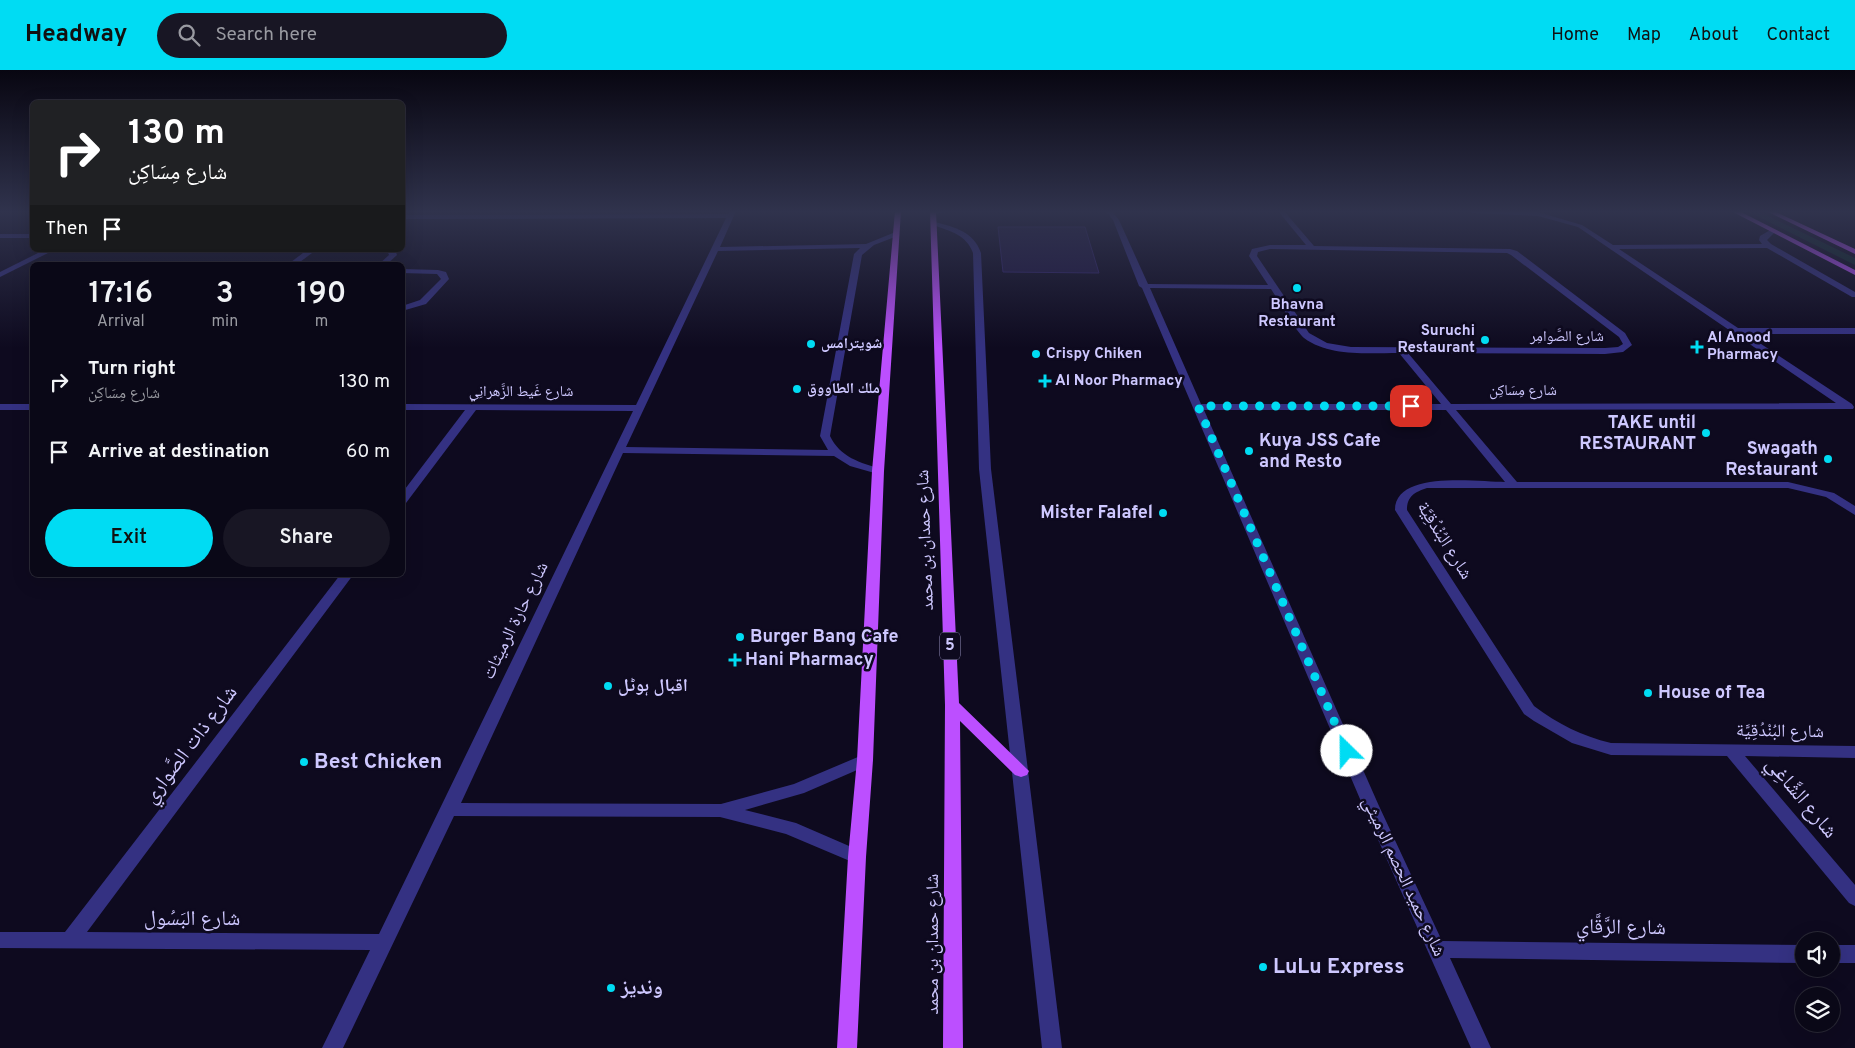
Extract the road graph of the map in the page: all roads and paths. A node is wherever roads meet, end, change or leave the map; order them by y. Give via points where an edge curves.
1 (37, 257) edge
2 (711, 257) edge
3 (858, 257) edge
4 (894, 257) edge
5 (935, 257) edge
6 (977, 257) edge
7 (1131, 257) edge
8 (1255, 257) edge
9 (1519, 257) edge
10 (1626, 257) edge
11 (1787, 257) edge
12 (1823, 257) edge
13 (405, 272) edge
14 (1855, 273) edge
15 (0, 275) edge
16 (1143, 286) junction
17 (1273, 287) junction
18 (1855, 295) edge
19 (405, 308) edge
20 (1738, 331) junction
21 (1855, 331) edge
22 (1402, 351) junction
23 (0, 406) edge
24 (1198, 406) junction
25 (1448, 406) junction
26 (30, 407) edge
27 (405, 407) edge
28 (473, 407) junction
29 (638, 408) junction
30 (1851, 408) edge
31 (620, 450) junction
32 (836, 453) junction
33 (878, 471) junction
34 (1514, 485) junction
35 (405, 497) edge
36 (1855, 511) edge
37 (345, 577) edge
38 (952, 705) junction
39 (1731, 750) junction
40 (1855, 752) edge
41 (865, 760) junction
42 (1021, 771) junction
43 (448, 809) junction
44 (720, 810) junction
45 (856, 857) junction
46 (1855, 898) edge
47 (0, 940) edge
48 (69, 941) junction
49 (384, 942) junction
50 (1437, 950) junction
51 (1795, 954) edge
52 (1840, 954) edge
53 (1855, 954) edge
54 (332, 1048) edge
55 (847, 1048) edge
56 (953, 1048) edge
57 (1052, 1048) edge
58 (1482, 1048) edge

1 - 15 street
2 - 29 street, شارع حارة الرميثات
3 - 32 street via 825,436
4 - 33 main road
5 - 38 main road, شارع حمدان بن محمد / 5
6 - 42 street via 985,469
7 - 16 street, شارع حميد الحصم الرميثي
8 - 17 street, شارع الصَّوامِر
9 - 22 street, شارع الصَّوامِر via 1622,335 1628,345 1620,350 1605,351
10 - 20 street
11 - 18 street
12 - 14 main road
13 - 19 street via 432,271 443,274 445,279 423,302
16 - 17 street
16 - 24 street, شارع حميد الحصم الرميثي
17 - 22 street, شارع الصَّوامِر via 1306,335 1313,340 1351,350
20 - 21 street
20 - 30 street
22 - 25 street
23 - 26 street
24 - 25 street, شارع مِسَاكِن
24 - 50 street, شارع حميد الحصم الرميثي via 1370,806
25 - 30 street, شارع مِسَاكِن
25 - 34 street
27 - 28 street, شارع غَيط الزَّهرانِي
28 - 29 street, شارع غَيط الزَّهرانِي
28 - 35 street
29 - 31 street, شارع حارة الرميثات
31 - 32 street
31 - 43 street, شارع حارة الرميثات
32 - 33 street via 846,461
33 - 41 main road
34 - 36 street, شارع البُنْدُقِيَّة via 1788,485 1830,496
34 - 39 street, شارع البُنْدُقِيَّة via 1427,485 1409,491 1400,501 1401,510 1529,710 1551,728 1580,741 1611,749
37 - 48 street, شارع ذات الصَّواري
38 - 42 main road
38 - 56 main road, شارع حمدان بن محمد / 5
39 - 40 street, شارع البُنْدُقِيَّة
39 - 46 street, شارع الشَّاغِي
41 - 44 street via 798,789
41 - 45 main road
42 - 57 street
43 - 44 street
43 - 49 street, شارع حارة الرميثات
44 - 45 street via 790,828
45 - 55 main road
47 - 48 street, شارع البَسُول
48 - 49 street, شارع البَسُول
49 - 54 street, شارع حارة الرميثات
50 - 51 street, شارع الرَّقَّاي
50 - 58 street, شارع حميد الحصم الرميثي
52 - 53 street

